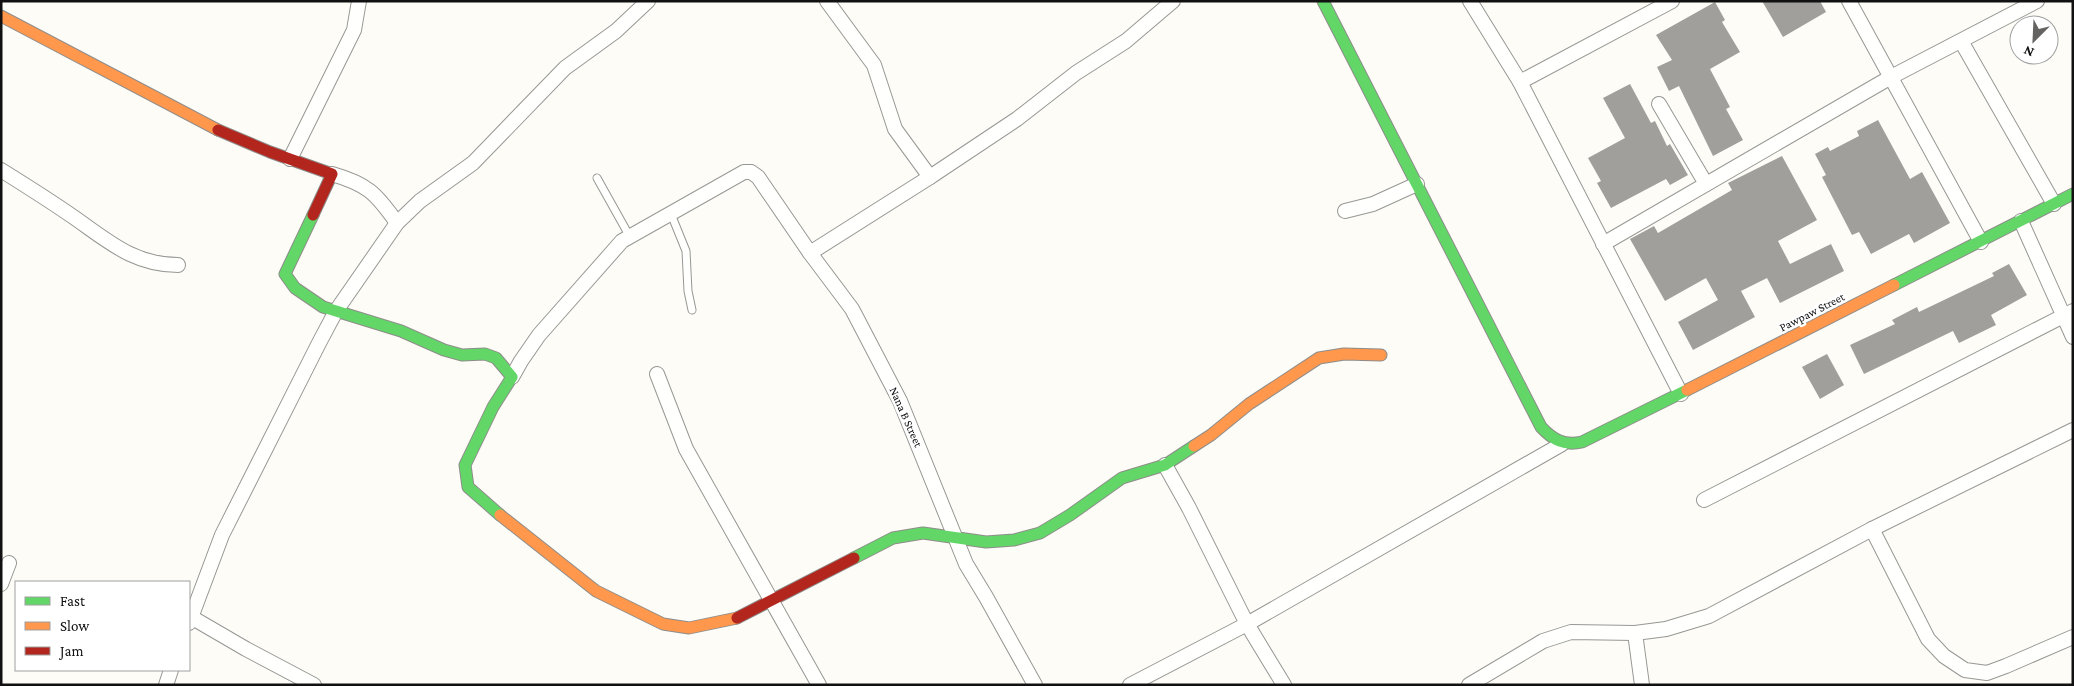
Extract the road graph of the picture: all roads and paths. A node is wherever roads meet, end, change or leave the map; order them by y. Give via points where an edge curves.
1 (359, 1) edge
2 (648, 1) edge
3 (826, 1) edge
4 (1173, 1) edge
5 (1323, 1) edge
6 (1486, 1) edge
7 (1672, 1) edge
8 (1849, 1) edge
9 (2037, 1) edge
10 (1471, 5) edge
11 (1, 16) edge
12 (1960, 42) junction
13 (1892, 76) junction
14 (1520, 82) junction
15 (1659, 104) dead end
16 (290, 159) junction
17 (1, 170) edge
18 (332, 174) junction
19 (930, 177) junction
20 (596, 178) dead end
21 (1416, 184) junction
22 (1706, 184) junction
23 (2073, 194) edge
24 (2054, 204) junction
25 (1345, 211) dead end
26 (671, 214) junction
27 (2021, 221) junction
28 (397, 223) junction
29 (630, 236) junction
30 (1982, 242) junction
31 (1603, 244) junction
32 (810, 253) junction
33 (178, 265) dead end
34 (692, 310) dead end
35 (336, 311) junction
36 (2068, 313) edge
37 (2073, 338) edge
38 (1381, 355) dead end
39 (657, 374) dead end
40 (512, 377) junction
41 (1681, 394) junction
42 (2073, 430) edge
43 (1562, 444) junction
44 (1164, 465) junction
45 (1704, 500) dead end
46 (1872, 529) junction
47 (956, 539) junction
48 (9, 563) dead end
49 (1, 584) edge
50 (772, 601) junction
51 (190, 620) edge
52 (1247, 624) junction
53 (1635, 633) junction
54 (2073, 637) edge
55 (171, 671) edge
56 (166, 685) edge
57 (314, 685) edge
58 (819, 685) edge
59 (1035, 685) edge
60 (1130, 685) edge
61 (1284, 685) edge
62 (1469, 685) edge
63 (1642, 685) edge

1 - 16 street via 354,30
2 - 28 street via 616,31 565,68 473,163 420,201
3 - 19 street via 874,65 895,129
4 - 19 street via 1126,41 1076,72 1017,119
5 - 21 street
6 - 10 street
7 - 14 street
8 - 13 street
9 - 12 street
10 - 14 street
11 - 16 street via 212,127
12 - 13 street
12 - 24 street
13 - 22 street
13 - 30 street
14 - 31 street
15 - 22 street
16 - 18 street
17 - 33 street via 136,258 160,265
18 - 28 street via 354,181 372,192
18 - 35 street via 286,274 295,288 323,307
19 - 32 street
20 - 29 lane
21 - 25 street via 1373,204
21 - 43 street via 1541,427
22 - 31 street
23 - 24 street, Pawpaw Street
24 - 27 street, Pawpaw Street
26 - 29 street
26 - 32 street, Nana B Street via 744,172 751,172 758,177
26 - 34 lane via 686,251
27 - 30 street, Pawpaw Street
27 - 36 street
28 - 35 street
29 - 40 street via 603,261 539,335
30 - 41 street, Pawpaw Street
31 - 41 street
32 - 47 street, Nana B Street via 852,309 896,393
35 - 40 street via 401,331 444,350 496,358
35 - 51 street via 222,535
36 - 37 street
36 - 45 street
38 - 44 street via 1344,354 1318,358
39 - 50 street via 686,449
40 - 50 street via 493,407 465,465 468,487 492,509 596,591 663,624 689,628 713,624 739,617
41 - 43 street, Pawpaw Street via 1582,443
42 - 46 street
43 - 52 street
44 - 47 street via 1122,478 1040,533 1014,540
44 - 52 street
46 - 53 street via 1709,616 1666,630
46 - 54 street via 1928,639 1964,670 1987,673
47 - 50 street via 922,533 893,538
47 - 59 street, Nana B Street via 966,564
48 - 49 street
50 - 58 street
51 - 57 street
52 - 60 street
52 - 61 street
53 - 62 street via 1571,632 1543,642
53 - 63 street
55 - 56 street

